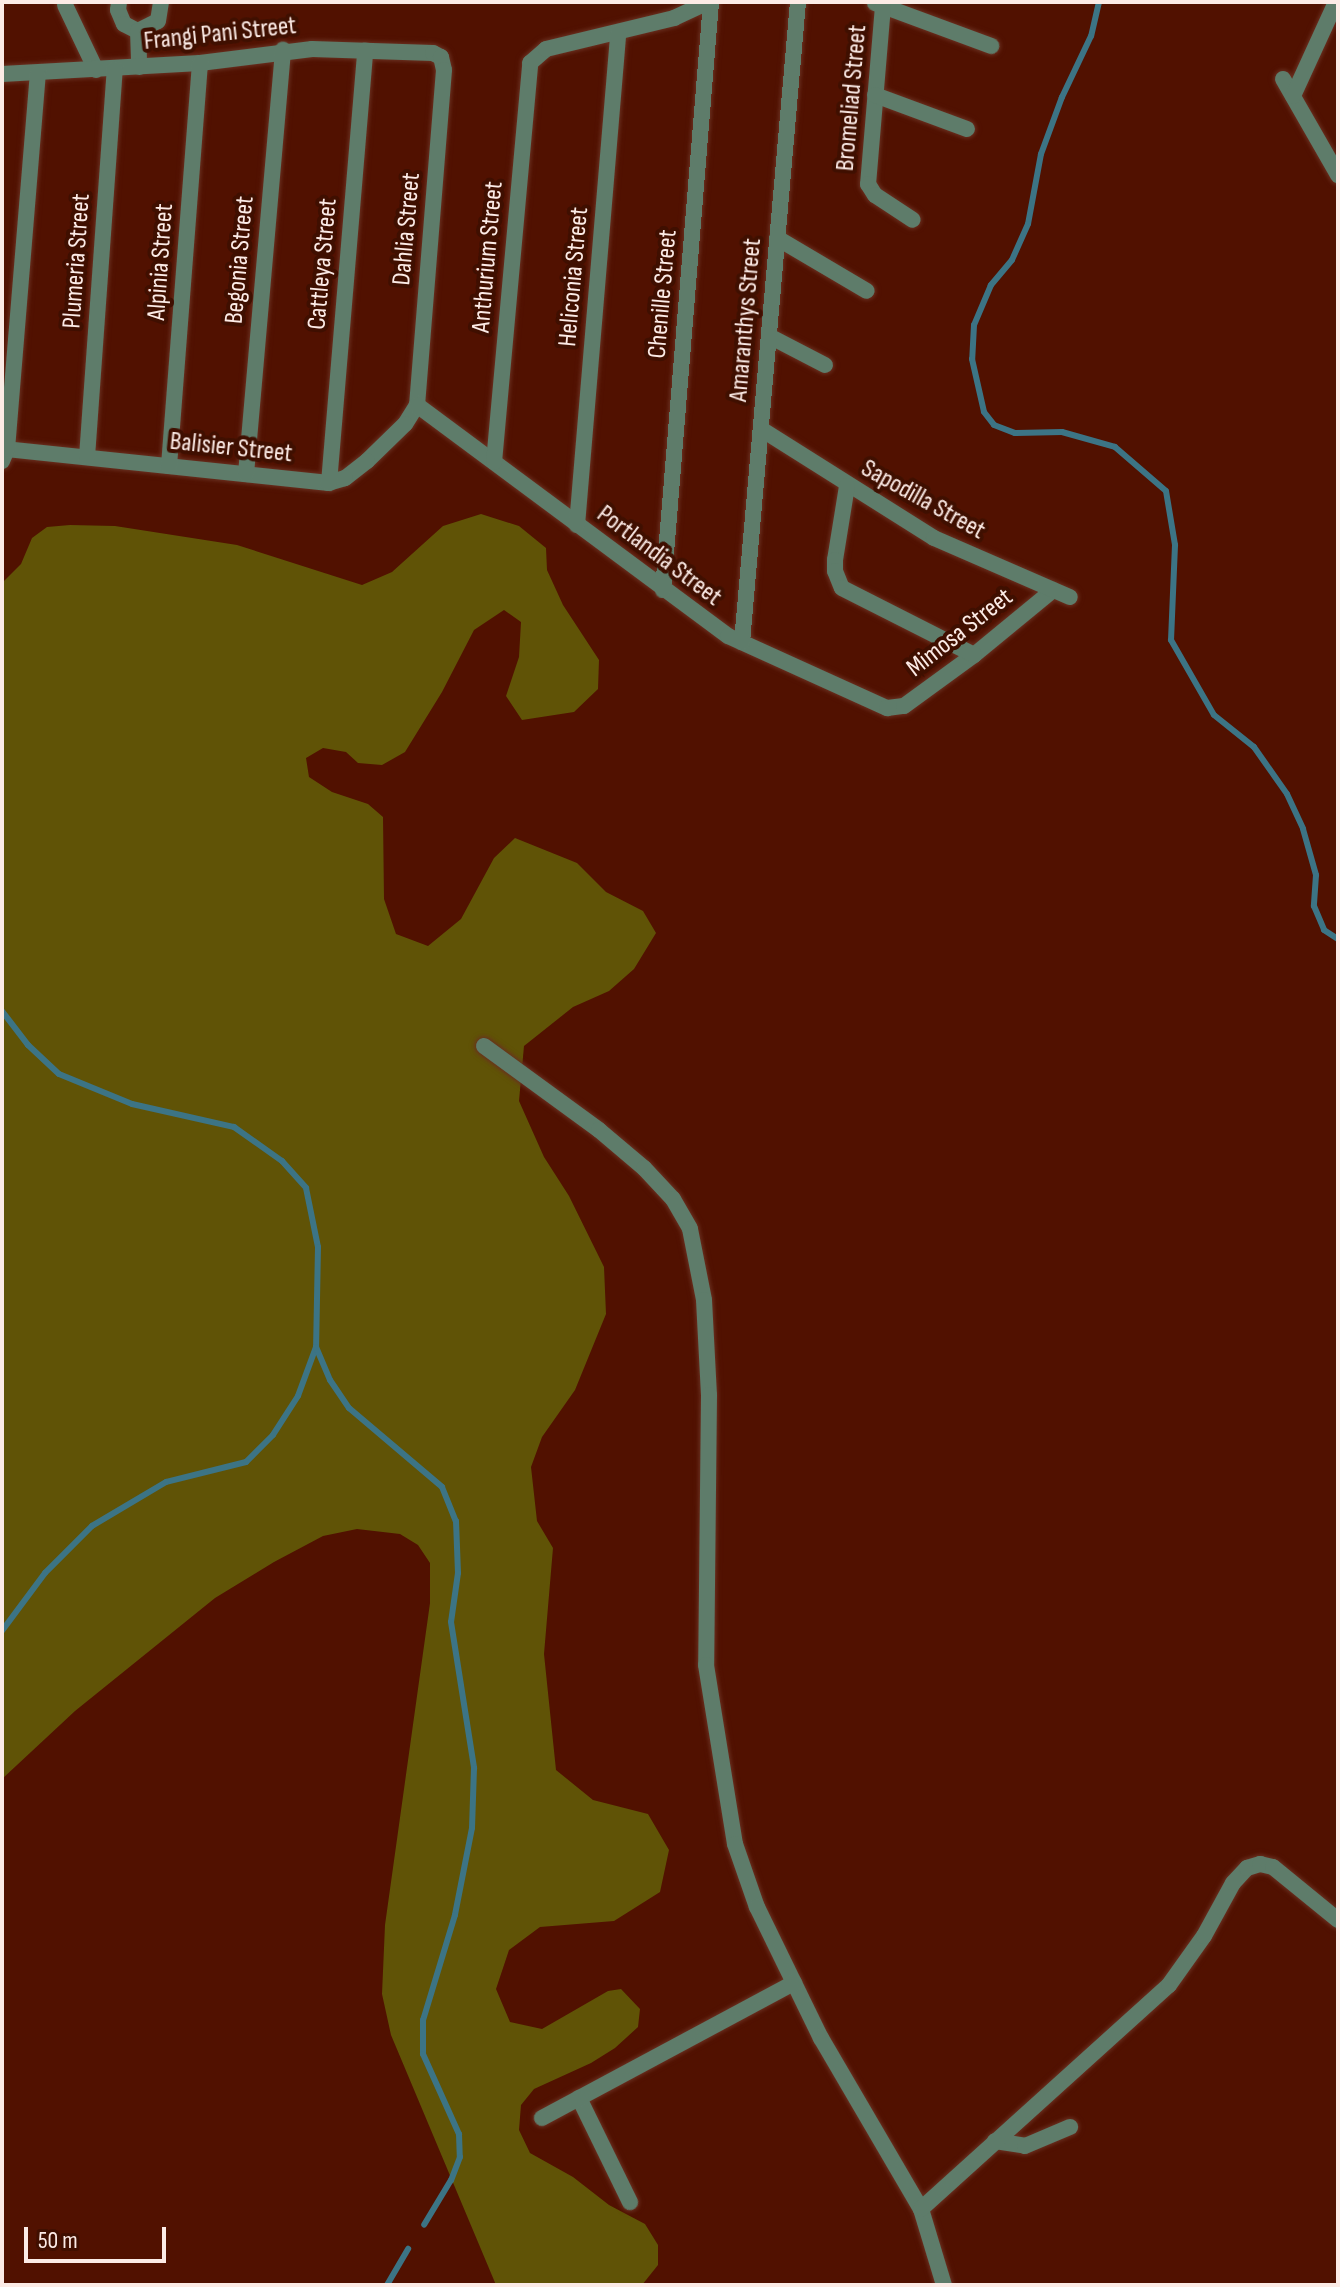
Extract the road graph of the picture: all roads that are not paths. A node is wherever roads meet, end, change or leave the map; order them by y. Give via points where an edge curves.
1 (119, 2) edge
2 (161, 2) edge
3 (710, 2) edge
4 (798, 2) edge
5 (878, 4) edge
6 (65, 5) dead end
7 (1336, 8) edge
8 (138, 31) junction
9 (618, 33) junction
10 (991, 46) dead end
11 (283, 50) junction
12 (365, 50) junction
13 (441, 57) joint
14 (200, 63) junction
15 (139, 67) junction
16 (115, 69) junction
17 (96, 70) junction
18 (2, 74) edge
19 (38, 74) junction
20 (1283, 79) dead end
21 (875, 95) junction
22 (1293, 96) junction
23 (967, 129) dead end
24 (1338, 175) edge
25 (913, 220) dead end
26 (777, 238) junction
27 (867, 291) dead end
28 (769, 336) junction
29 (825, 365) dead end
30 (417, 405) junction
31 (761, 429) junction
32 (5, 455) edge
33 (87, 457) junction
34 (494, 462) junction
35 (169, 466) junction
36 (246, 474) junction
37 (329, 483) junction
38 (847, 486) junction
39 (577, 525) junction
40 (663, 590) junction
41 (1053, 590) junction
42 (1070, 597) dead end
43 (742, 642) junction
44 (974, 655) junction
45 (893, 708) joint
46 (484, 1046) dead end
47 (1338, 1920) edge
48 (794, 1983) junction
49 (579, 2098) junction
50 (542, 2118) dead end
51 (1070, 2127) dead end
52 (995, 2141) junction
53 (630, 2202) dead end
54 (921, 2209) junction
55 (944, 2285) edge

1 - 8 street via 120,18
2 - 8 street via 158,21
3 - 9 street
3 - 40 street, Chenille Street
4 - 26 street, Amaranthys Street
5 - 10 street
5 - 21 street, Bromeliad Street
6 - 17 street
7 - 22 street
8 - 15 street
9 - 34 street, Anthurium Street via 546,49 534,57 528,74
9 - 39 street, Heliconia Street
11 - 12 street, Frangi Pani Street
11 - 14 street, Frangi Pani Street
11 - 36 street, Begonia Street
12 - 13 street, Frangi Pani Street
12 - 37 street, Cattleya Street
13 - 30 street, Dahlia Street via 444,79
14 - 15 street, Frangi Pani Street
14 - 35 street, Alpinia Street
15 - 16 street, Frangi Pani Street
16 - 17 street, Frangi Pani Street
16 - 33 street, Plumeria Street
17 - 19 street, Frangi Pani Street
18 - 19 street, Frangi Pani Street
19 - 32 street
20 - 22 street
21 - 23 street
21 - 25 street, Bromeliad Street via 870,190
22 - 24 street
26 - 27 street
26 - 28 street, Amaranthys Street
28 - 29 street
28 - 31 street, Amaranthys Street
30 - 34 street, Portlandia Street
30 - 37 street via 367,461
31 - 38 street, Sapodilla Street
31 - 43 street, Amaranthys Street
32 - 33 street, Balisier Street
33 - 35 street, Balisier Street
34 - 39 street, Portlandia Street
35 - 36 street, Balisier Street
36 - 37 street, Balisier Street
38 - 41 street, Sapodilla Street via 934,538
38 - 44 street via 835,560 842,588
39 - 40 street, Portlandia Street
40 - 43 street, Portlandia Street
41 - 42 street, Sapodilla Street
41 - 44 street, Mimosa Street
43 - 45 street, Portlandia Street
44 - 45 street, Mimosa Street via 904,706
46 - 48 street via 644,1168 673,1199 690,1229 704,1300 709,1395 706,1665 711,1714 735,1844 757,1907
47 - 52 street via 1273,1867 1247,1868 1169,1985
48 - 49 street
48 - 54 street
49 - 50 street
49 - 53 street
51 - 52 street via 1025,2146
52 - 54 street
54 - 55 street

